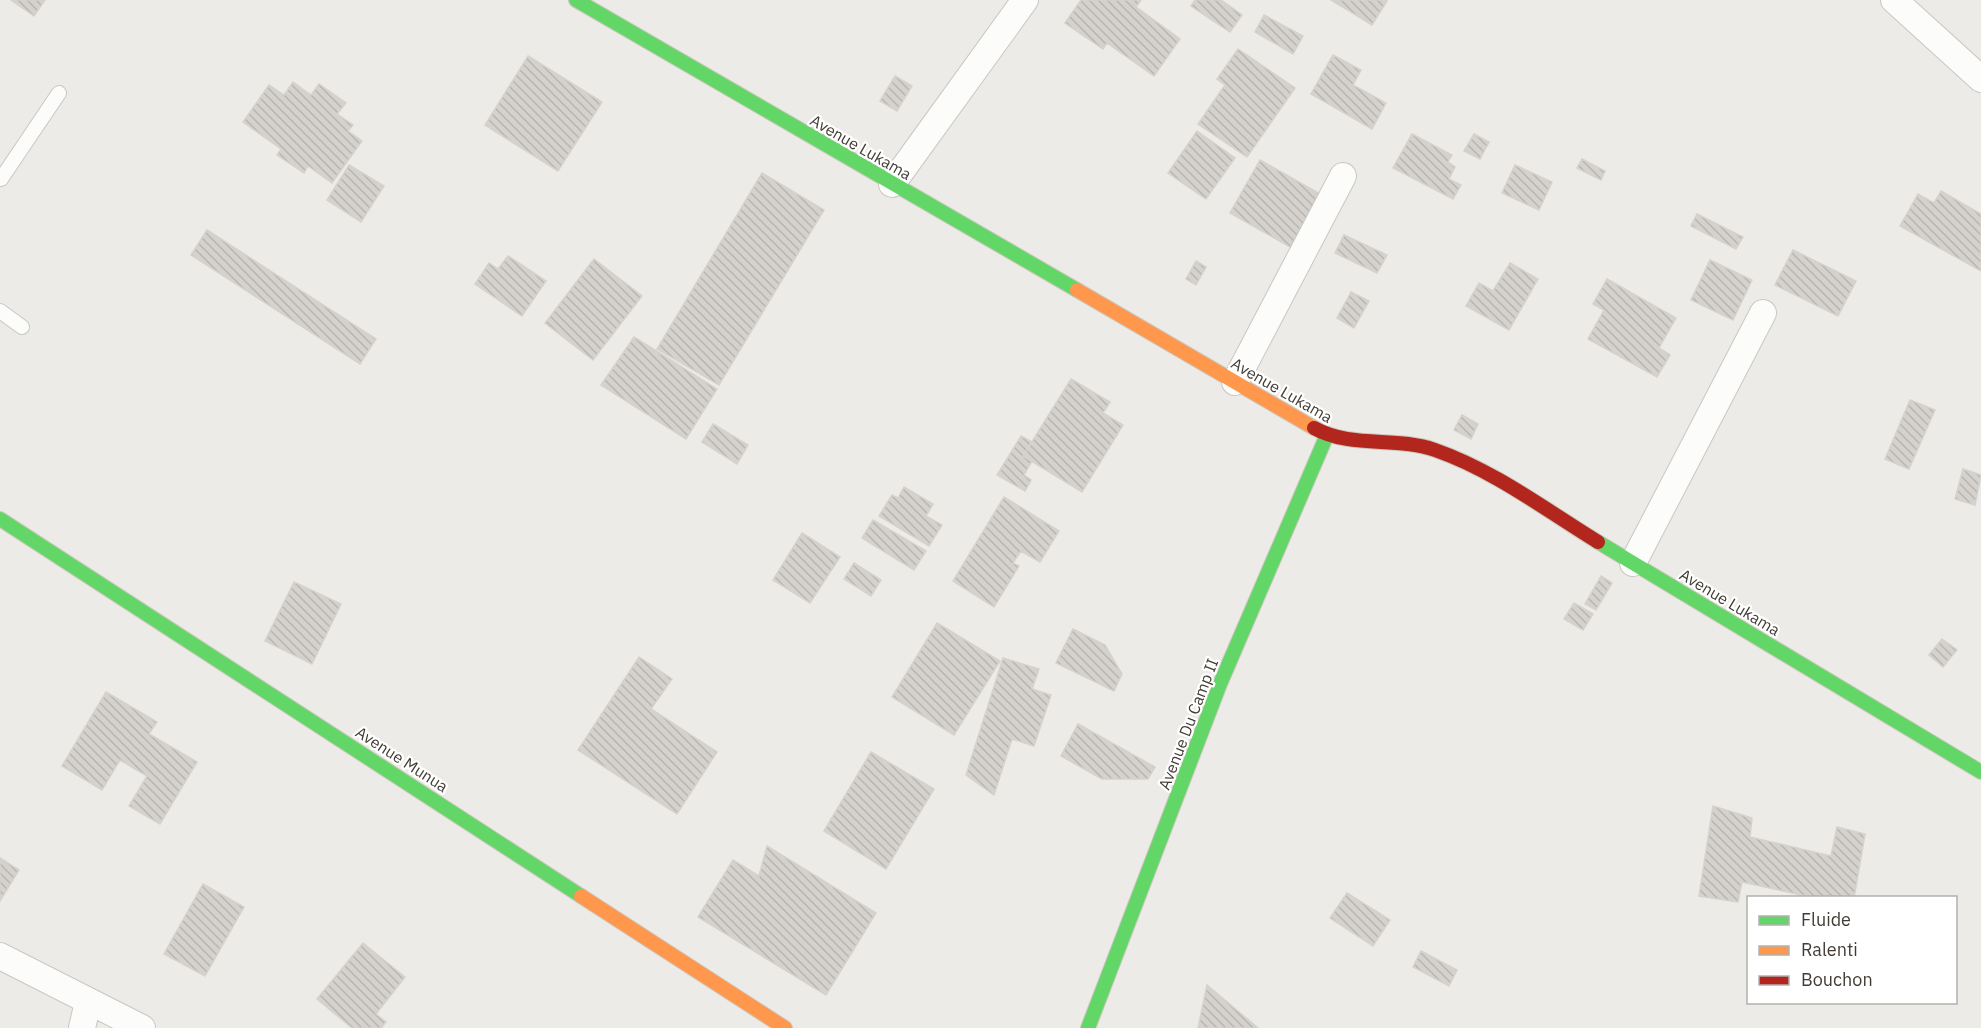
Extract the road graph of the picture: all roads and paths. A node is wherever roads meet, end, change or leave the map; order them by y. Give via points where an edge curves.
1 (576, 0) edge
2 (1025, 0) edge
3 (1894, 0) edge
4 (1981, 79) edge
5 (59, 93) dead end
6 (1342, 176) dead end
7 (0, 179) edge
8 (892, 184) junction
9 (0, 311) edge
10 (1763, 313) dead end
11 (22, 327) dead end
12 (1235, 382) junction
13 (1327, 435) junction
14 (0, 519) edge
15 (1633, 563) junction
16 (1981, 772) edge
17 (0, 956) edge
18 (88, 1002) junction
19 (82, 1028) edge
20 (142, 1028) edge
21 (785, 1028) edge
22 (1088, 1028) edge

1 - 8 street, Avenue Lukama
2 - 8 street
3 - 4 street
5 - 7 lane
6 - 12 street
8 - 12 street, Avenue Lukama
9 - 11 lane
10 - 15 street
12 - 13 street, Avenue Lukama
13 - 15 street, Avenue Lukama via 1346,442 1410,444 1438,451 1474,468
13 - 22 street, Avenue Du Camp II via 1220,684
14 - 21 street, Avenue Munua
15 - 16 street, Avenue Lukama
17 - 18 street
18 - 19 street
18 - 20 street

